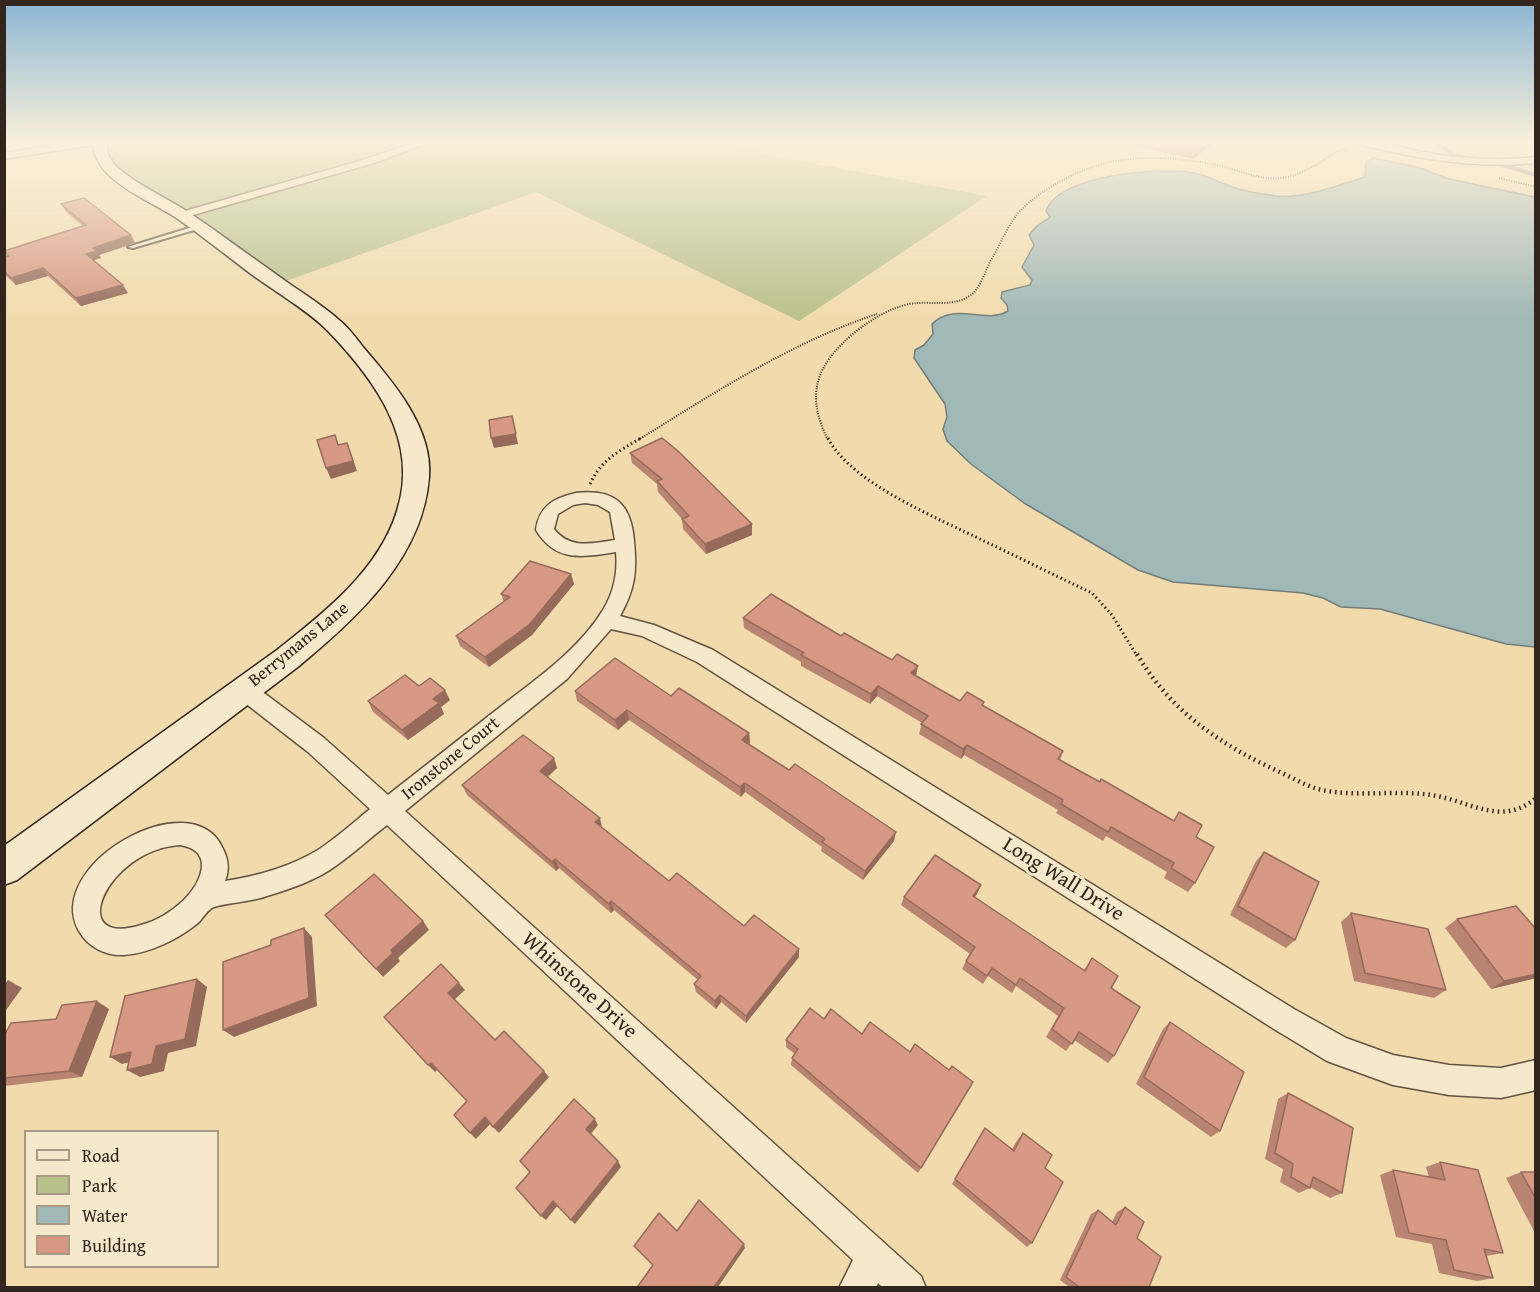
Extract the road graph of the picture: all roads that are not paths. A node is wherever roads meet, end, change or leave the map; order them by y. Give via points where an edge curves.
1 (160, 201) edge
2 (250, 201) edge
3 (191, 221) junction
4 (131, 247) edge
5 (625, 545) junction
6 (607, 621) junction
7 (244, 690) junction
8 (387, 811) junction
9 (4, 868) edge
10 (204, 896) junction
11 (1536, 1075) edge
12 (874, 1256) junction
13 (856, 1287) edge
14 (909, 1287) edge

1 - 3 street, Berrymans Lane
2 - 3 street
3 - 4 lane
3 - 7 street, Berrymans Lane via 334,325 394,402 416,452 417,477 410,512 377,573 331,623
5 - 5 street, Ironstone Court via 616,508 604,500 569,500 554,508 546,520 544,530 550,539 567,550
5 - 6 street, Ironstone Court via 627,572
6 - 8 street, Ironstone Court via 559,673
6 - 11 street, Long Wall Drive via 646,630 705,656 1338,1050 1393,1070 1449,1080 1501,1083
7 - 8 street, Whinstone Drive via 316,745
7 - 9 street, Berrymans Lane
8 - 10 street, Ironstone Court via 327,858 295,875 262,888
8 - 12 street, Whinstone Drive
10 - 10 street via 189,913 161,933 135,941 108,941 92,931 85,915 88,895 102,873 122,854 145,841 167,835 188,835 204,841 214,855 214,876
12 - 13 street
12 - 14 street, Whinstone Drive

